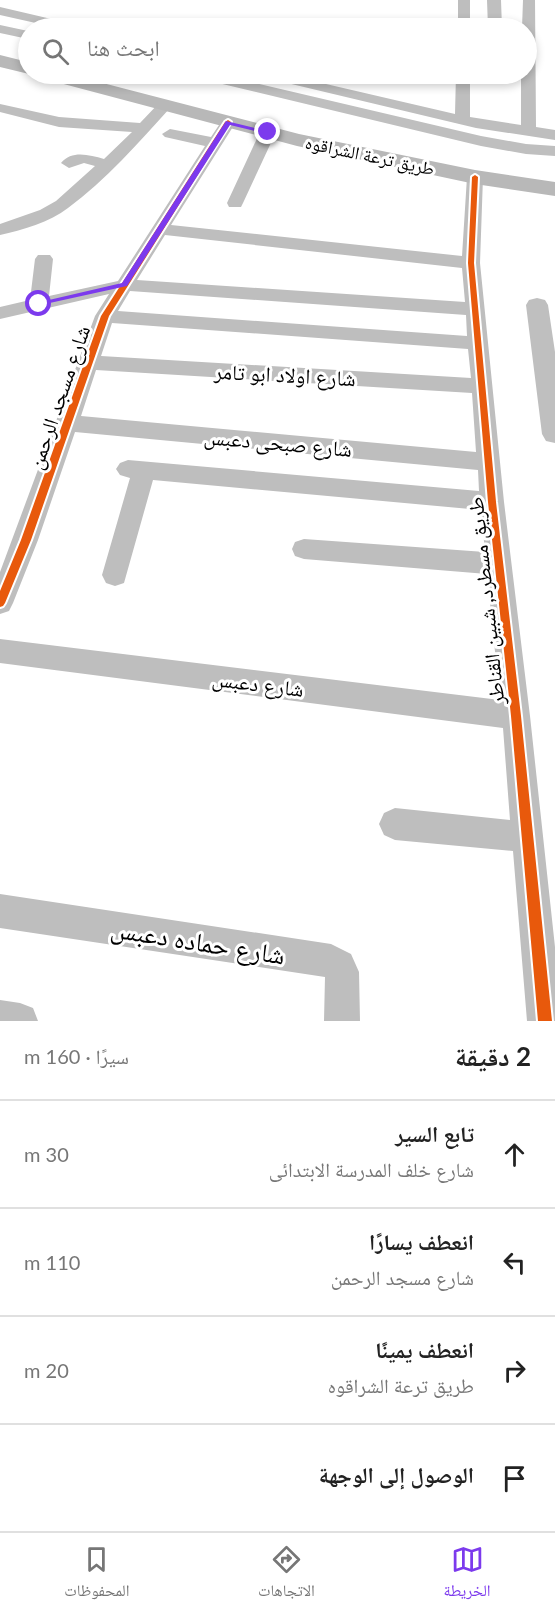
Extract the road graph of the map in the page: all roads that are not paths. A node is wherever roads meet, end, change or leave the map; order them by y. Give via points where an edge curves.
1 (464, 0) edge
2 (529, 0) edge
3 (0, 11) edge
4 (30, 18) edge
5 (464, 18) edge
6 (529, 18) edge
7 (0, 61) edge
8 (18, 66) edge
9 (86, 84) edge
10 (309, 84) edge
11 (463, 84) edge
12 (528, 84) edge
13 (165, 105) junction
14 (5, 110) edge
15 (462, 120) junction
16 (228, 122) junction
17 (2, 126) dead end
18 (142, 128) junction
19 (268, 132) junction
20 (528, 132) junction
21 (170, 134) dead end
22 (555, 135) edge
23 (214, 143) junction
24 (69, 163) dead end
25 (106, 164) junction
26 (475, 177) junction
27 (555, 189) edge
28 (235, 202) dead end
29 (0, 230) edge
30 (158, 230) junction
31 (44, 259) dead end
32 (471, 262) junction
33 (124, 285) junction
34 (39, 304) junction
35 (475, 309) junction
36 (0, 313) edge
37 (105, 316) junction
38 (477, 343) junction
39 (88, 362) junction
40 (481, 386) junction
41 (67, 423) junction
42 (488, 462) junction
43 (492, 502) junction
44 (304, 549) dead end
45 (499, 564) junction
46 (115, 575) dead end
47 (0, 603) edge
48 (0, 651) edge
49 (516, 716) junction
50 (395, 824) dead end
51 (526, 837) junction
52 (0, 911) edge
53 (0, 1018) edge
54 (548, 1019) edge
55 (20, 1021) edge
56 (342, 1021) edge

1 - 5 street
2 - 6 street
3 - 4 street
7 - 8 street
9 - 13 street, طريق ترعة الشراقوه
10 - 15 street
11 - 15 street
12 - 20 street
13 - 16 street, طريق ترعة الشراقوه
13 - 18 street
14 - 17 street
14 - 18 street via 38,126
15 - 20 street
16 - 19 street, طريق ترعة الشراقوه
16 - 23 street, شارع مسجد الرحمن
18 - 25 street
19 - 26 street, طريق ترعة الشراقوه
19 - 28 street
20 - 22 street
21 - 23 street
23 - 30 street, شارع مسجد الرحمن
24 - 25 street via 83,158
25 - 29 street via 62,205 46,214 14,217
26 - 27 street, طريق ترعة الشراقوه
26 - 32 street, طريق مسطرد, شبين القناطر
30 - 32 street
30 - 33 street, شارع مسجد الرحمن
31 - 34 street
32 - 35 street, طريق مسطرد, شبين القناطر
33 - 34 street
33 - 35 street
33 - 37 street, شارع مسجد الرحمن
34 - 36 street
35 - 38 street, طريق مسطرد, شبين القناطر
37 - 38 street
37 - 39 street, شارع مسجد الرحمن
38 - 40 street, طريق مسطرد, شبين القناطر
39 - 40 street, شارع اولاد ابو تامر
39 - 41 street, شارع مسجد الرحمن
40 - 42 street, طريق مسطرد, شبين القناطر
41 - 42 street, شارع صبحى دعبس
41 - 47 street, شارع مسجد الرحمن
42 - 43 street, طريق مسطرد, شبين القناطر
43 - 45 street, طريق مسطرد, شبين القناطر
43 - 46 street, شارع صبحى دعبس via 136,470
44 - 45 street
45 - 49 street, طريق مسطرد, شبين القناطر
48 - 49 street, شارع دعبس
49 - 51 street, طريق مسطرد, شبين القناطر
50 - 51 street
51 - 54 street, طريق مسطرد, شبين القناطر
52 - 56 street, شارع حماده دعبس via 331,961 342,972
53 - 55 street

